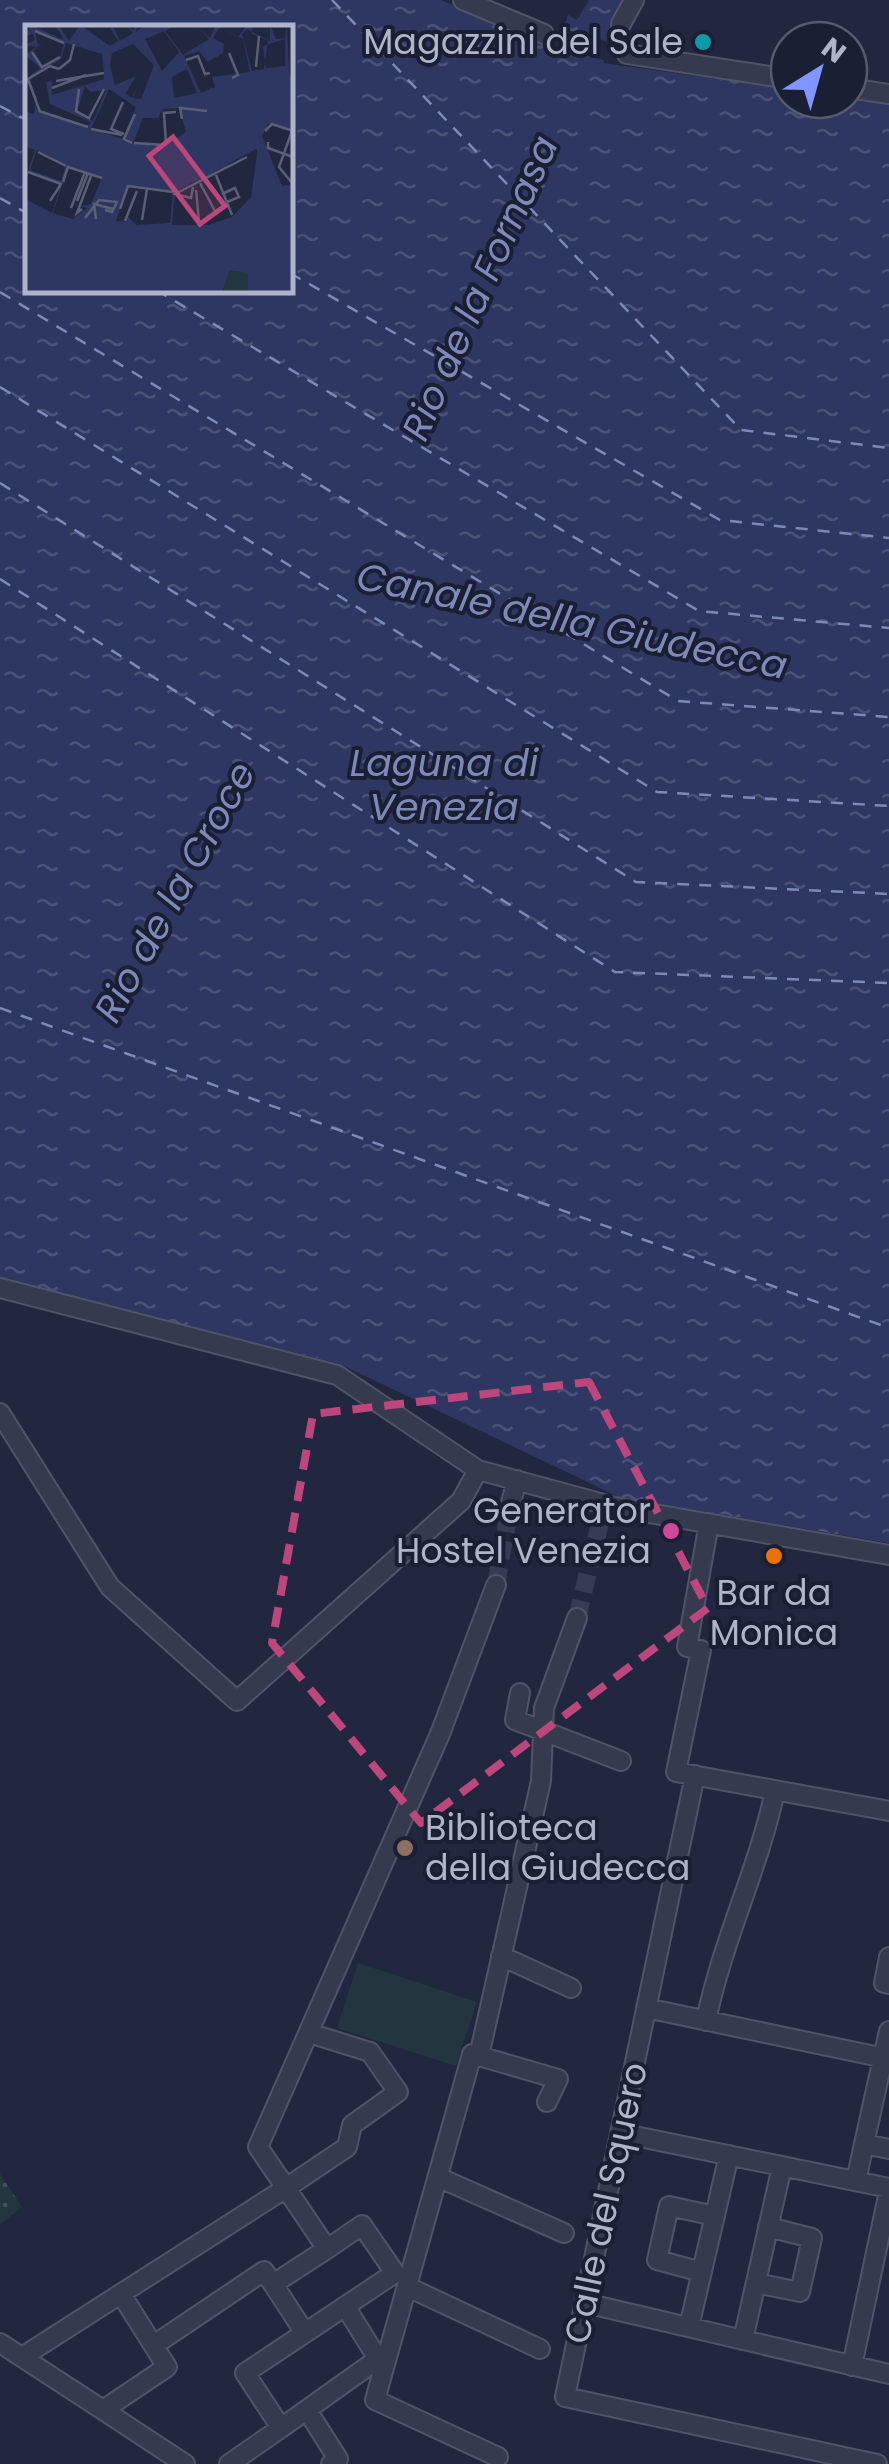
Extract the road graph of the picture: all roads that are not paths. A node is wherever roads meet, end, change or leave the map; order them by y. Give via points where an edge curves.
1 (463, 0) edge
2 (634, 0) edge
3 (620, 24) dead end
4 (544, 34) dead end
5 (628, 54) dead end
6 (769, 75) edge
7 (0, 1288) edge
8 (0, 1413) edge
9 (478, 1470) junction
10 (517, 1480) junction
11 (510, 1506) tunnel mouth
12 (709, 1523) junction
13 (889, 1555) edge
14 (496, 1585) tunnel mouth
15 (577, 1618) tunnel mouth
16 (520, 1693) dead end
17 (544, 1728) junction
18 (621, 1761) dead end
19 (695, 1775) junction
20 (776, 1791) junction
21 (889, 1811) edge
22 (501, 1956) junction
23 (889, 1957) edge
24 (889, 1984) edge
25 (571, 1988) dead end
26 (646, 2008) junction
27 (706, 2021) junction
28 (889, 2030) edge
29 (308, 2033) junction
30 (479, 2056) junction
31 (886, 2059) edge
32 (547, 2102) dead end
33 (620, 2133) junction
34 (864, 2144) junction
35 (889, 2149) edge
36 (728, 2155) junction
37 (782, 2166) junction
38 (440, 2178) junction
39 (856, 2181) junction
40 (286, 2188) junction
41 (889, 2190) edge
42 (715, 2216) junction
43 (768, 2227) junction
44 (564, 2233) dead end
45 (326, 2248) junction
46 (702, 2272) junction
47 (756, 2283) junction
48 (273, 2284) junction
49 (408, 2287) junction
50 (121, 2294) junction
51 (585, 2303) junction
52 (345, 2306) junction
53 (689, 2328) junction
54 (305, 2332) junction
55 (743, 2340) junction
56 (0, 2344) edge
57 (154, 2345) junction
58 (540, 2349) dead end
59 (22, 2357) junction
60 (852, 2366) junction
61 (889, 2374) edge
62 (103, 2410) junction
63 (307, 2410) junction
64 (280, 2428) junction
65 (498, 2457) dead end
66 (185, 2464) edge
67 (228, 2464) edge
68 (332, 2464) edge
69 (877, 2464) edge

1 - 4 street
2 - 3 street
5 - 6 street
7 - 9 street via 337,1376
8 - 9 street via 110,1587 237,1700 461,1501
9 - 10 street
10 - 11 street
10 - 12 street via 603,1512
12 - 13 street
12 - 19 street via 688,1647 701,1650 676,1772
14 - 29 street via 440,1734
15 - 17 street via 544,1708
16 - 17 street via 515,1720
17 - 18 street
17 - 22 street via 540,1782
19 - 20 street
19 - 26 street, Calle del Squero
20 - 21 street
20 - 27 street
22 - 25 street
22 - 30 street
23 - 24 street
26 - 27 street
26 - 33 street, Calle del Squero
27 - 31 street
28 - 31 street
29 - 40 street via 258,2147
29 - 40 street via 370,2052 398,2092 352,2125 348,2147
30 - 32 street via 558,2079
30 - 38 street via 472,2054
31 - 34 street
33 - 36 street
33 - 51 street, Calle del Squero
34 - 35 street
34 - 39 street
36 - 37 street
36 - 42 street
37 - 39 street
37 - 43 street
38 - 44 street
38 - 49 street
39 - 41 street
40 - 45 street
40 - 50 street
41 - 60 street
42 - 46 street
42 - 46 street via 670,2206 657,2260
43 - 47 street
43 - 47 street via 812,2238 800,2292
45 - 48 street
45 - 52 street via 362,2225 394,2273
46 - 53 street
47 - 55 street
48 - 54 street
48 - 57 street via 264,2272
49 - 58 street
49 - 65 street via 375,2400
50 - 57 street
50 - 59 street
51 - 53 street
51 - 69 street, Calle del Squero via 565,2397
52 - 54 street
52 - 63 street via 378,2359
53 - 55 street
54 - 64 street via 246,2373
55 - 60 street
56 - 59 street
57 - 62 street via 168,2367
59 - 62 street
60 - 61 street
62 - 66 street
63 - 64 street
63 - 68 street via 338,2459
64 - 67 street

